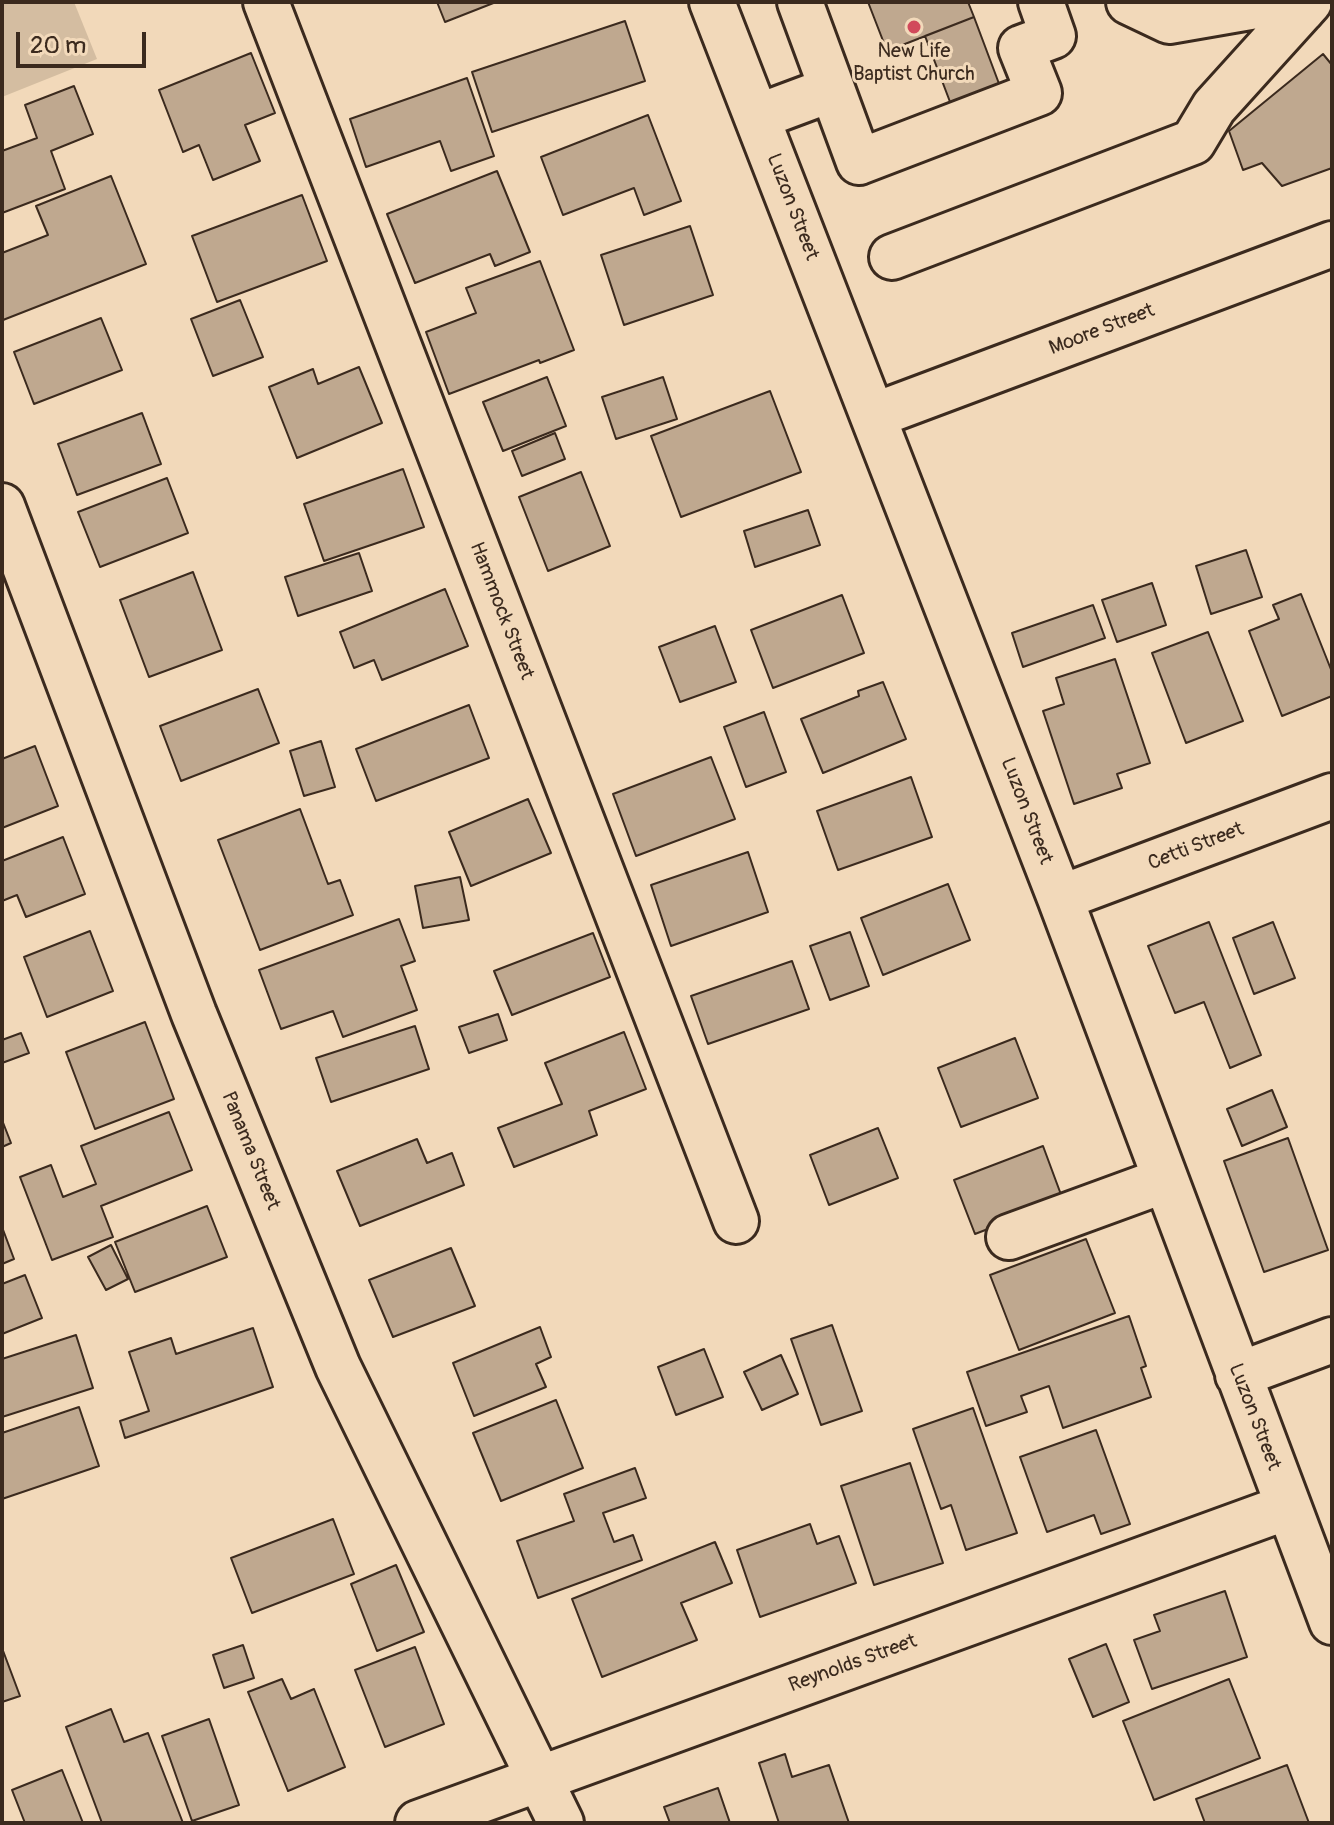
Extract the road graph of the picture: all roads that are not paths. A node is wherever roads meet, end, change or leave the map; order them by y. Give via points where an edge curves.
1 (266, 2) edge
2 (712, 2) edge
3 (800, 2) edge
4 (1041, 2) edge
5 (1129, 2) edge
6 (1306, 6) edge
7 (832, 89) junction
8 (757, 117) junction
9 (1332, 244) edge
10 (892, 257) dead end
11 (873, 416) junction
12 (2, 506) edge
13 (1332, 796) edge
14 (1060, 898) junction
15 (1165, 1180) junction
16 (736, 1221) dead end
17 (1009, 1237) dead end
18 (1332, 1340) edge
19 (1238, 1375) junction
20 (1287, 1507) junction
21 (1332, 1622) edge
22 (539, 1778) junction
23 (418, 1823) edge
24 (561, 1823) edge

1 - 16 street, Hammock Street
2 - 8 street, Luzon Street
3 - 7 street
4 - 7 street via 1053,36 1021,48 1039,93 859,162
5 - 6 street via 1169,21 1273,3
6 - 10 street via 1214,107 1193,142
7 - 8 street
8 - 11 street, Luzon Street
9 - 11 street, Moore Street
11 - 14 street, Luzon Street
12 - 22 street, Panama Street via 194,1014 338,1367
13 - 14 street, Cetti Street
14 - 15 street, Luzon Street
15 - 17 street
15 - 19 street, Luzon Street
18 - 19 street
19 - 20 street, Luzon Street
20 - 21 street, Luzon Street
20 - 22 street, Reynolds Street
22 - 23 street, Reynolds Street
22 - 24 street, Panama Street

